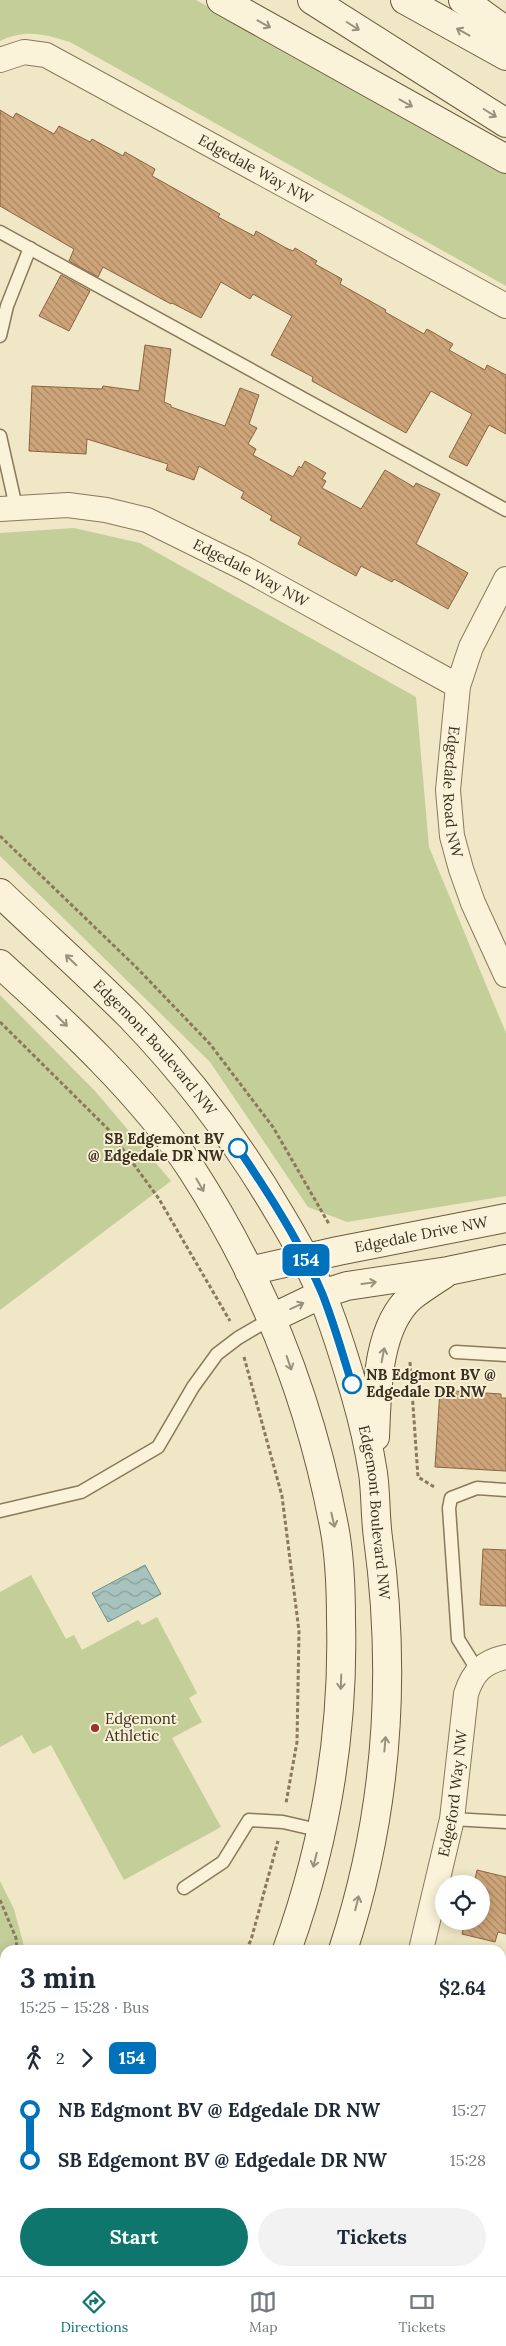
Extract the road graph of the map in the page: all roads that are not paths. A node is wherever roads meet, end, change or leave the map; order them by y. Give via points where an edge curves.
1 (221, 0) edge
2 (312, 0) edge
3 (406, 0) edge
4 (463, 0) edge
5 (506, 31) edge
6 (506, 56) edge
7 (0, 60) edge
8 (506, 123) edge
9 (506, 159) edge
10 (0, 232) edge
11 (30, 248) junction
12 (506, 306) edge
13 (0, 336) edge
14 (0, 436) edge
15 (8, 508) edge
16 (506, 510) edge
17 (506, 578) edge
18 (458, 686) junction
19 (0, 893) edge
20 (0, 964) edge
21 (506, 975) edge
22 (506, 1218) edge
23 (305, 1258) junction
24 (506, 1259) edge
25 (249, 1270) junction
26 (448, 1271) junction
27 (322, 1294) junction
28 (272, 1318) junction
29 (456, 1352) dead end
30 (506, 1355) edge
31 (373, 1473) junction
32 (506, 1490) edge
33 (0, 1511) edge
34 (506, 1657) edge
35 (478, 1671) junction
36 (452, 1819) junction
37 (506, 1822) edge
38 (322, 1831) junction
39 (184, 1888) dead end
40 (289, 1945) edge
41 (345, 1945) edge
42 (422, 1945) edge

1 -> 9 main road
2 -> 8 main road
6 -> 3 main road
4 - 5 main road
7 - 12 street, Edgedale Way NW via 24,52 46,54
10 - 11 lane
11 - 13 lane via 7,306
11 - 16 lane
14 - 15 lane
15 - 18 street, Edgedale Way NW via 68,505 147,520 244,568
17 - 18 street, Edgedale Road NW via 470,648
18 - 21 street, Edgedale Road NW via 448,790 452,836 473,903
23 -> 19 main road, Edgemont Boulevard NW via 228,1133 183,1076 130,1016
20 -> 25 main road via 85,1044 152,1118 191,1169
22 - 23 main road, Edgedale Drive NW
23 - 25 main road, Edgedale Drive NW
23 - 27 main road, Edgemont Boulevard NW
24 - 26 main road
25 - 28 main road
27 -> 26 main road via 347,1286
31 -> 26 main road via 377,1384 386,1337 394,1318 410,1298
28 -> 27 main road
27 - 31 main road, Edgemont Boulevard NW via 357,1399
28 - 33 lane via 217,1354 193,1387 158,1447 80,1492
28 -> 38 main road via 309,1422 335,1528 341,1589 340,1710
29 - 30 lane
41 -> 31 main road, Edgemont Boulevard NW via 369,1858 386,1741 388,1638
32 - 35 lane via 477,1488 451,1498 448,1519 458,1639
34 - 35 street via 490,1660
35 - 36 street, Edgeford Way NW via 466,1694
36 - 37 lane
36 - 42 street, Edgeford Way NW
38 - 39 lane via 283,1822 250,1820 223,1862
38 -> 40 main road

